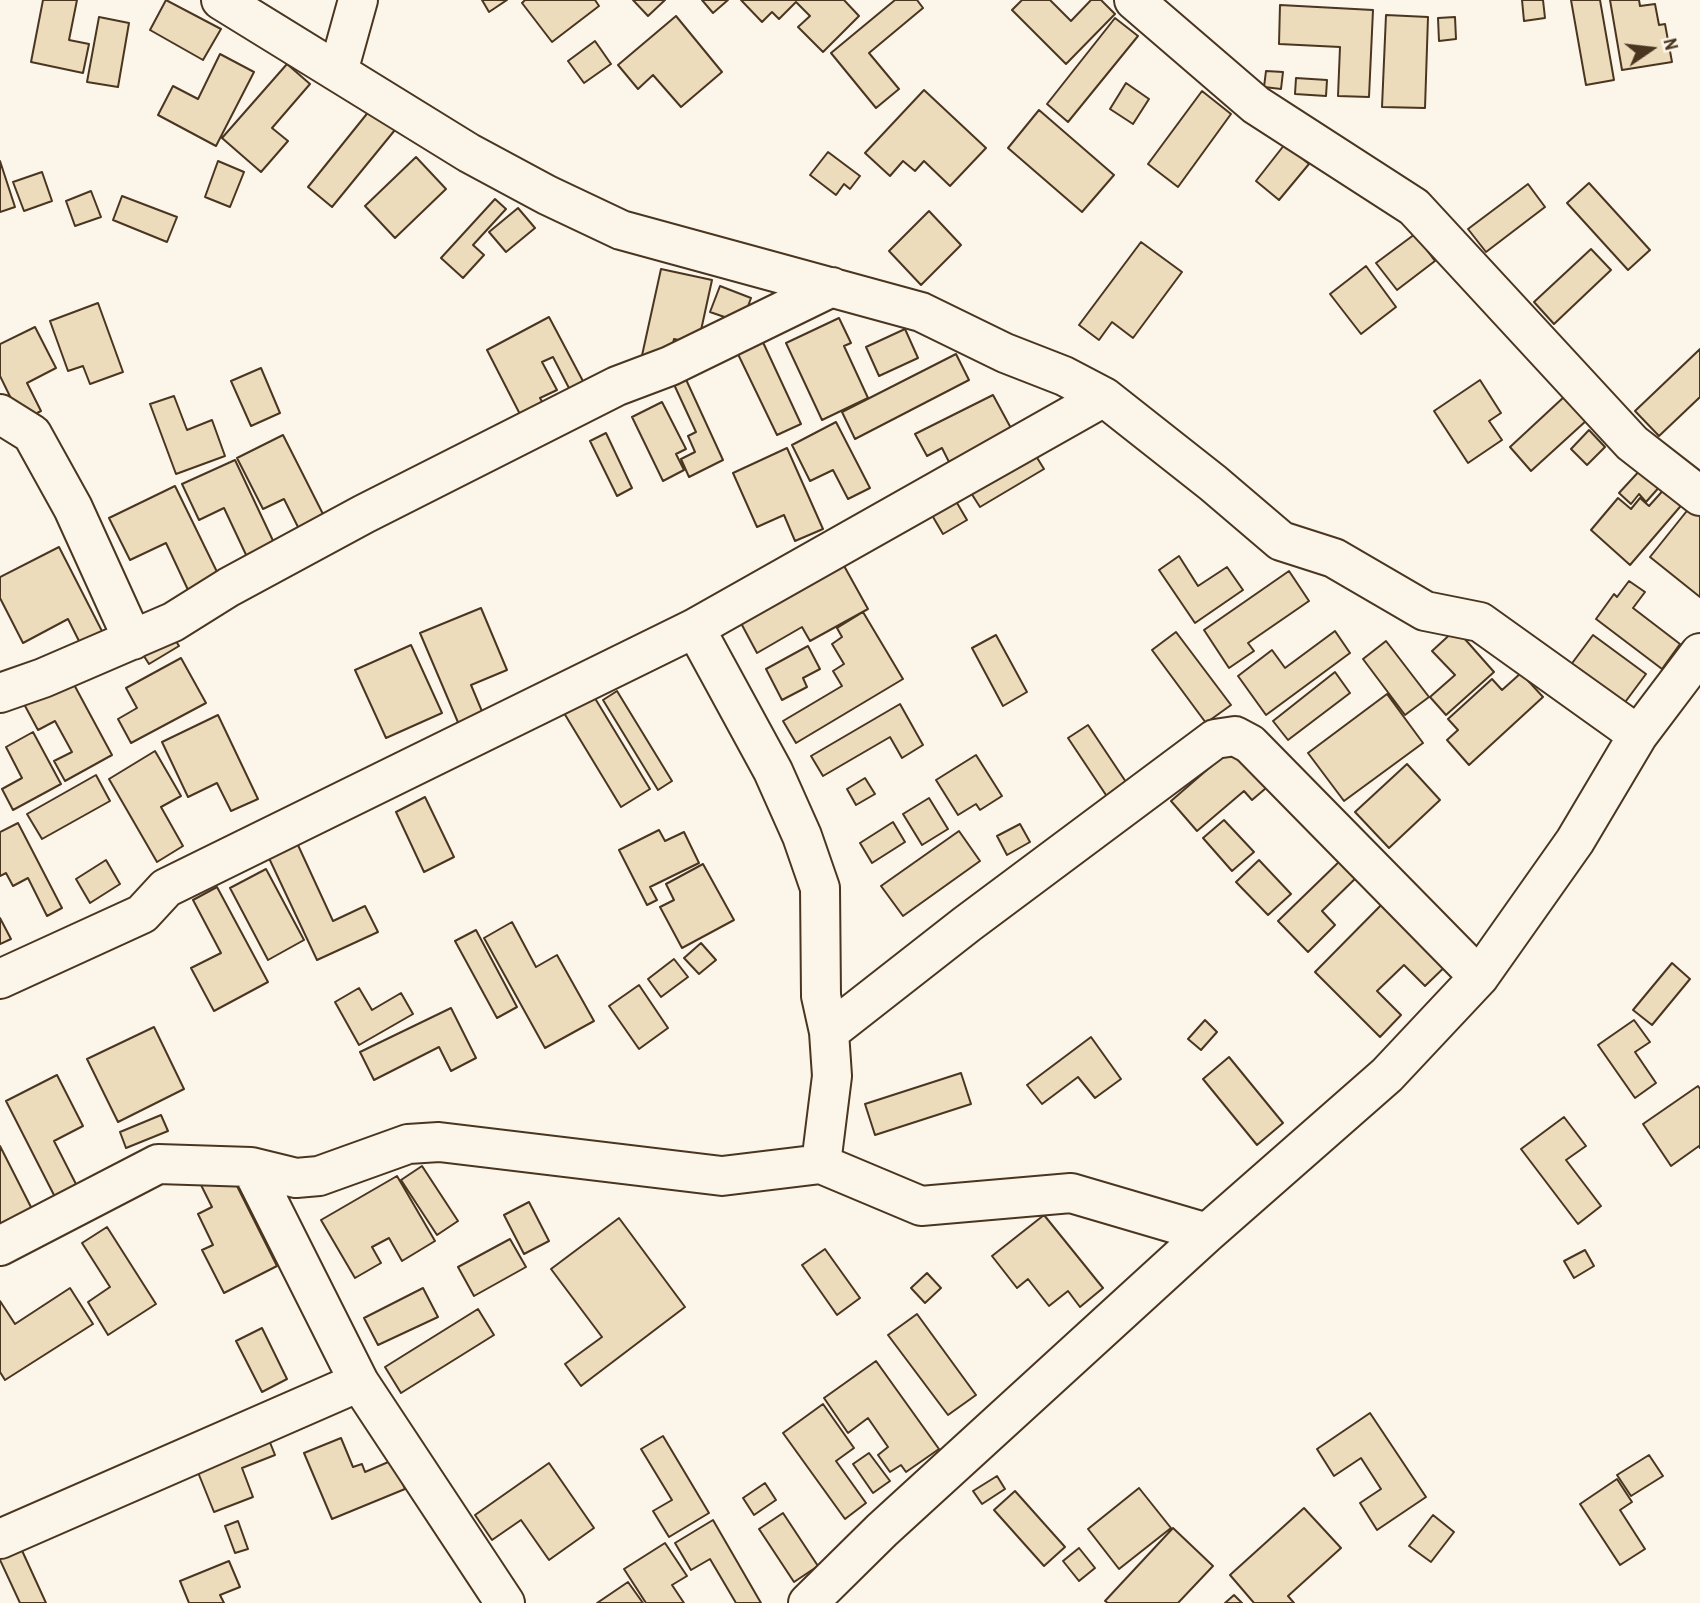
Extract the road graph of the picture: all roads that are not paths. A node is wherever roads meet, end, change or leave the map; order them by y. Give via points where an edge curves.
1 (221, 0) edge
2 (358, 0) edge
3 (1134, 0) edge
4 (338, 72) junction
5 (832, 287) junction
6 (1104, 397) junction
7 (0, 414) edge
8 (1700, 496) edge
9 (695, 628) junction
10 (133, 640) junction
11 (1700, 653) edge
12 (0, 692) edge
13 (1638, 735) junction
14 (1479, 977) junction
15 (0, 979) edge
16 (829, 1032) junction
17 (821, 1164) junction
18 (251, 1167) junction
19 (1207, 1233) junction
20 (0, 1246) edge
21 (359, 1382) junction
22 (0, 1539) edge
23 (505, 1603) edge
24 (808, 1603) edge

1 - 4 street
2 - 4 street
3 - 8 street via 1256,105 1414,207 1632,443
4 - 5 street via 469,153 621,230
5 - 6 street via 921,312
5 - 10 street via 670,366 617,386 448,471
6 - 9 street
6 - 13 street via 1281,541 1334,558 1425,611 1480,622
7 - 10 street via 32,434 73,508
9 - 15 street via 166,888 142,914
9 - 16 street via 773,771 820,888 821,996
10 - 12 street
11 - 13 street
13 - 14 street via 1575,841
14 - 16 street via 1250,744 1235,736 1215,739
14 - 19 street via 1387,1075
16 - 17 street via 832,1076
17 - 18 street via 722,1176 439,1142 408,1144 319,1176 296,1178
17 - 19 street via 920,1206 1071,1193
18 - 20 street via 158,1164
18 - 21 street
19 - 24 street
21 - 22 street
21 - 23 street

